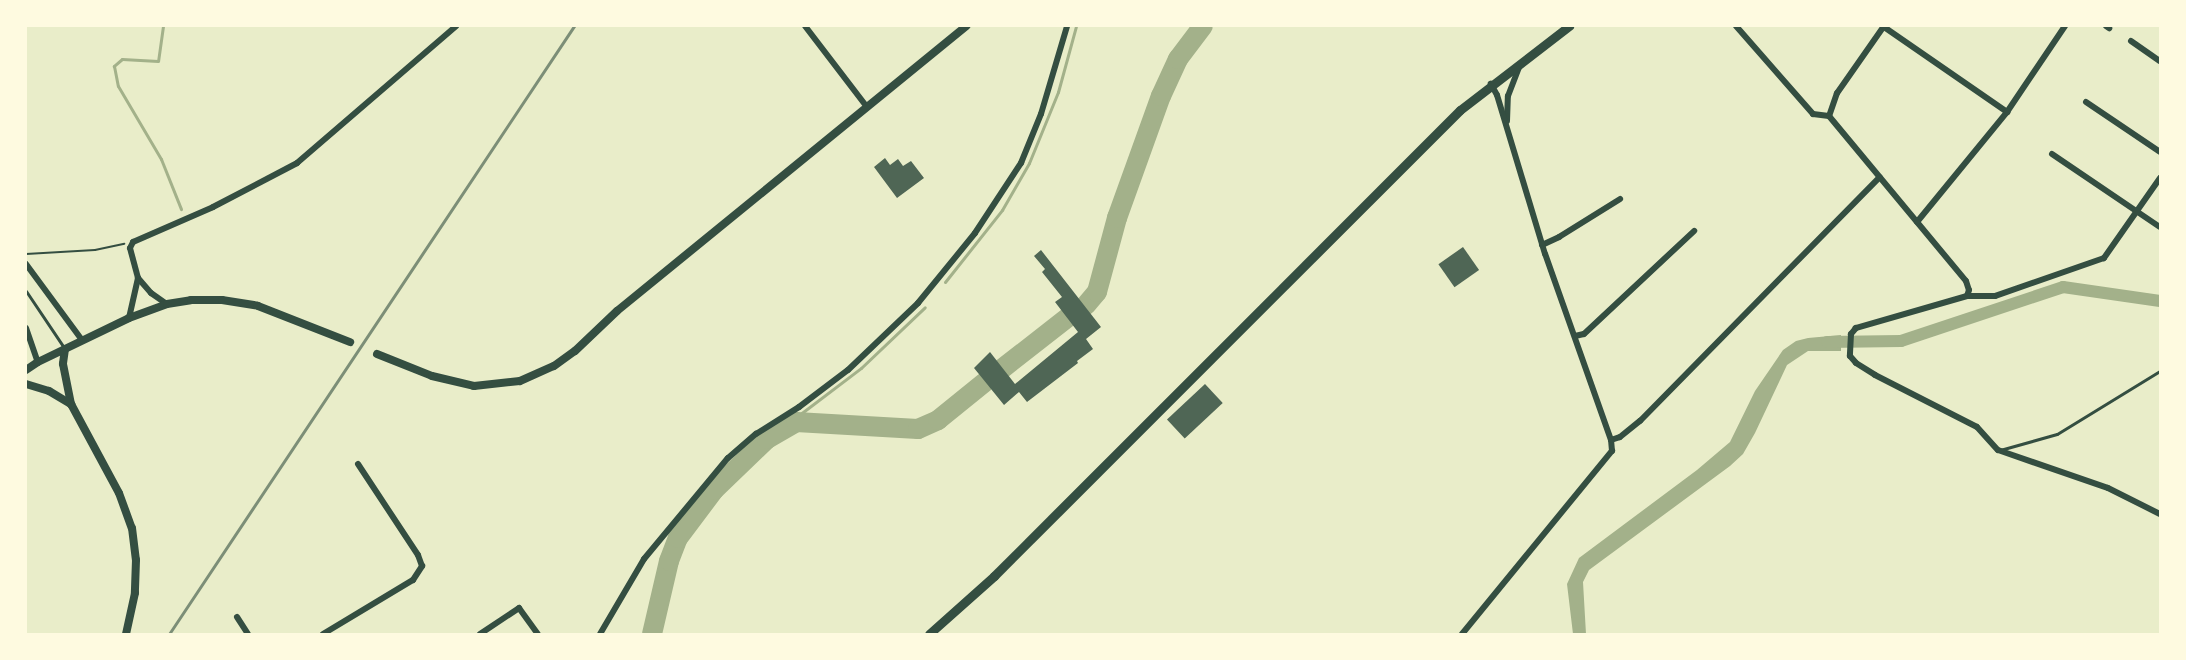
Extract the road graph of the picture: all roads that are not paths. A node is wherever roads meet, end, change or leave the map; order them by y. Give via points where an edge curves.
1 (456, 26) edge
2 (805, 26) edge
3 (967, 26) edge
4 (1067, 26) edge
5 (1569, 26) edge
6 (1736, 26) edge
7 (1884, 26) edge
8 (2065, 26) edge
9 (2132, 41) dead end
10 (1526, 57) junction
11 (2160, 61) edge
12 (1491, 84) junction
13 (2086, 102) dead end
14 (867, 107) junction
15 (2007, 112) junction
16 (1829, 116) junction
17 (1507, 128) junction
18 (2160, 152) edge
19 (2052, 154) dead end
20 (1880, 177) junction
21 (2160, 178) edge
22 (1620, 199) dead end
23 (2137, 212) junction
24 (1917, 222) junction
25 (2160, 227) edge
26 (1694, 231) dead end
27 (1542, 245) junction
28 (26, 264) edge
29 (138, 278) junction
30 (26, 291) edge
31 (1967, 296) junction
32 (167, 304) junction
33 (129, 318) junction
34 (26, 328) edge
35 (1575, 336) junction
36 (82, 340) junction
37 (350, 342) dead end
38 (65, 349) junction
39 (377, 354) dead end
40 (38, 362) junction
41 (26, 370) edge
42 (2160, 371) edge
43 (26, 384) edge
44 (71, 404) junction
45 (1611, 440) junction
46 (1998, 450) junction
47 (358, 464) dead end
48 (2160, 514) edge
49 (237, 617) dead end
50 (126, 634) edge
51 (248, 634) edge
52 (323, 634) edge
53 (480, 634) edge
54 (538, 634) edge
55 (600, 634) edge
56 (929, 634) edge
57 (1462, 634) edge

1 - 29 street via 297,163 213,207 133,242 130,248
2 - 14 street
3 - 14 street
4 - 55 street via 1028,148 975,233 918,303 848,370 728,458 644,559
5 - 10 main road
6 - 16 street via 1813,114
7 - 15 street
7 - 16 street via 1838,93
8 - 15 street
9 - 11 street
10 - 12 main road
10 - 17 street via 1510,86
12 - 17 street
12 - 56 main road via 1450,120 994,576
13 - 18 street
14 - 39 street via 617,311 566,359 542,373 509,383 474,386 447,381
15 - 24 street
16 - 20 street
17 - 27 street
19 - 23 street
20 - 24 street
20 - 45 street via 1640,421
21 - 23 street
22 - 27 street
23 - 25 street
23 - 31 street via 2104,258 1995,296
24 - 31 street via 1966,282
26 - 35 street via 1584,334
27 - 35 street
28 - 36 street
29 - 32 street
29 - 33 street
30 - 38 lane
31 - 46 street via 1856,328 1851,334 1850,356 1875,375 1977,427
32 - 33 street
32 - 37 street via 206,299 240,302
33 - 36 street
34 - 40 street
35 - 45 street
36 - 38 street
38 - 40 street
38 - 44 street via 63,364
40 - 41 street
42 - 46 lane via 2057,434
43 - 44 street via 41,387
44 - 50 street via 119,493 132,528 135,593
45 - 57 street via 1608,458
46 - 48 street via 2108,488
47 - 52 street via 422,567 413,580
49 - 51 street
53 - 54 street via 519,608

